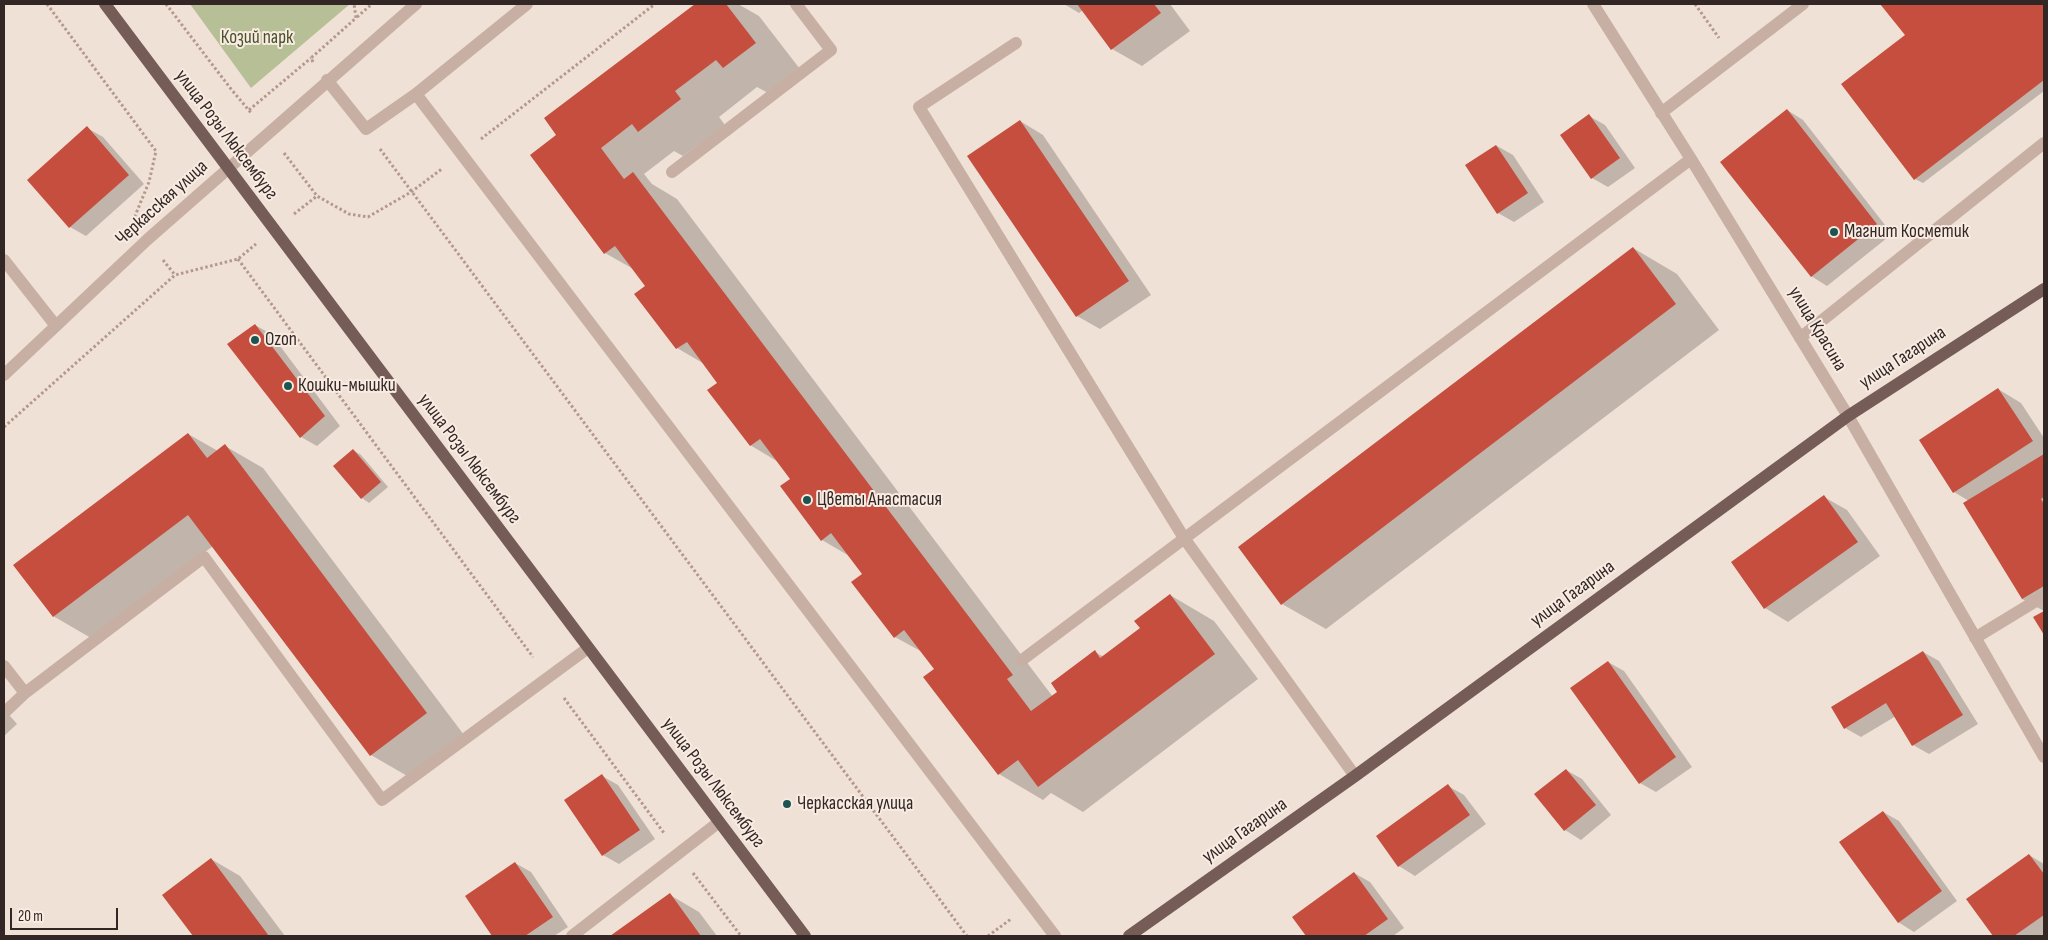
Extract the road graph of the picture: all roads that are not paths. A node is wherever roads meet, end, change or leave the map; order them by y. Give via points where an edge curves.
1 (105, 4) edge
2 (416, 4) edge
3 (528, 4) edge
4 (796, 4) edge
5 (1594, 4) edge
6 (1803, 4) edge
7 (1016, 43) dead end
8 (327, 80) junction
9 (416, 94) junction
10 (1661, 113) junction
11 (2044, 143) edge
12 (1692, 159) junction
13 (227, 169) junction
14 (672, 172) dead end
15 (4, 260) edge
16 (2044, 289) edge
17 (56, 326) junction
18 (1800, 338) junction
19 (4, 375) edge
20 (1848, 416) junction
21 (1184, 538) junction
22 (2044, 596) edge
23 (1975, 638) junction
24 (588, 648) junction
25 (1022, 660) dead end
26 (4, 666) edge
27 (26, 693) junction
28 (4, 712) edge
29 (2044, 757) edge
30 (1356, 776) junction
31 (719, 822) junction
32 (572, 936) edge
33 (805, 936) edge
34 (1054, 936) edge
35 (1128, 936) edge

1 - 13 main road, улица Розы Люксембург
2 - 8 street, Черкасская улица
3 - 9 street
4 - 14 street via 831,50
5 - 10 street, улица Красина
6 - 10 street
7 - 21 street via 919,107
8 - 9 street via 366,129
8 - 13 street, Черкасская улица
9 - 34 street
10 - 12 street, улица Красина
11 - 18 street
12 - 18 street, улица Красина
12 - 21 street
13 - 17 street, Черкасская улица
13 - 24 main road, улица Розы Люксембург
15 - 17 street
16 - 20 main road, улица Гагарина
17 - 19 street, Черкасская улица
18 - 20 street, улица Красина
20 - 23 street, улица Красина
20 - 30 main road, улица Гагарина
21 - 25 street
21 - 30 street
22 - 23 street
23 - 29 street, улица Красина
24 - 27 street via 382,800 204,557
24 - 31 main road, улица Розы Люксембург
26 - 27 street
27 - 28 street
30 - 35 main road, улица Гагарина
31 - 32 street
31 - 33 main road, улица Розы Люксембург

